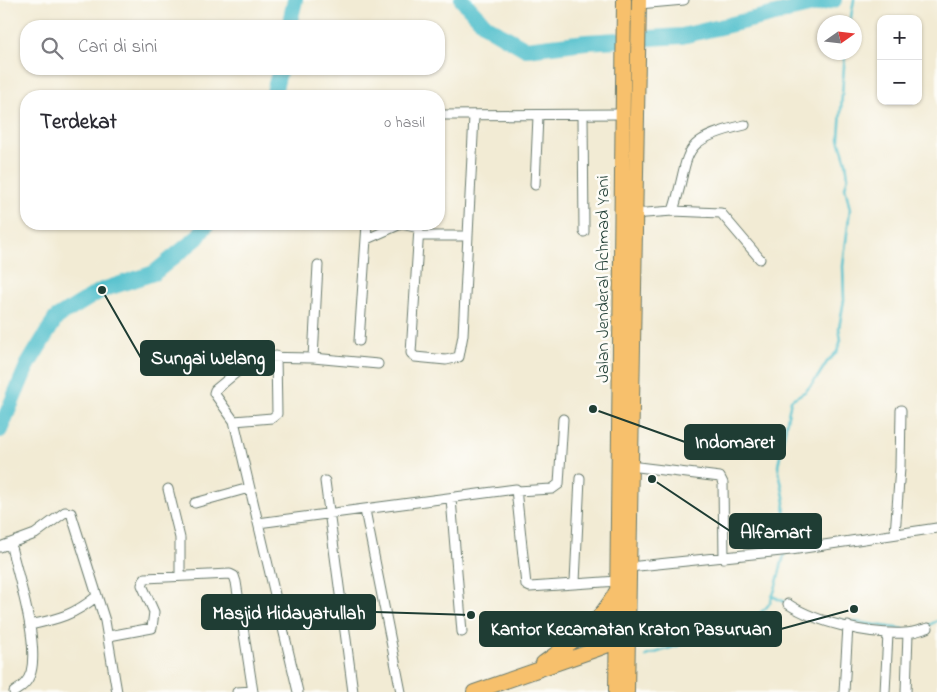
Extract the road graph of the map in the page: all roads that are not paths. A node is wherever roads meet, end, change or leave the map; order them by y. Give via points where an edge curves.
1 (684, 0) edge
2 (624, 1) edge
3 (639, 4) edge
4 (630, 78) junction
5 (621, 114) junction
6 (445, 115) edge
7 (474, 116) junction
8 (538, 116) junction
9 (583, 116) junction
10 (745, 125) dead end
11 (535, 184) dead end
12 (673, 211) junction
13 (628, 214) junction
14 (367, 230) edge
15 (387, 230) edge
16 (419, 230) edge
17 (426, 230) edge
18 (584, 232) dead end
19 (468, 236) junction
20 (367, 239) junction
21 (760, 259) dead end
22 (318, 265) dead end
23 (359, 341) dead end
24 (276, 356) junction
25 (313, 358) junction
26 (378, 364) dead end
27 (901, 410) dead end
28 (563, 419) dead end
29 (234, 421) junction
30 (630, 466) junction
31 (580, 478) dead end
32 (326, 482) dead end
33 (250, 488) junction
34 (168, 489) dead end
35 (517, 491) junction
36 (450, 499) junction
37 (195, 502) dead end
38 (365, 510) junction
39 (330, 514) junction
40 (258, 523) junction
41 (937, 528) edge
42 (895, 534) junction
43 (10, 543) junction
44 (0, 547) edge
45 (724, 558) junction
46 (629, 567) junction
47 (180, 575) junction
48 (575, 582) junction
49 (617, 585) junction
50 (97, 596) junction
51 (788, 604) dead end
52 (628, 617) junction
53 (30, 625) junction
54 (848, 626) junction
55 (928, 628) dead end
56 (462, 632) dead end
57 (888, 634) junction
58 (908, 634) junction
59 (109, 636) junction
60 (617, 639) junction
61 (530, 672) junction
62 (253, 691) edge
63 (14, 692) edge
64 (117, 692) edge
65 (237, 692) edge
66 (298, 692) edge
67 (353, 692) edge
68 (401, 692) edge
69 (474, 692) edge
70 (616, 692) edge
71 (628, 692) edge
72 (844, 692) edge
73 (886, 692) edge
74 (906, 692) edge

1 - 3 street
2 - 4 highway
3 - 4 highway
4 - 5 highway, Jalan Jenderal Achmad Yani
4 - 13 highway, Jalan Jenderal Achmad Yani
5 - 9 street
5 - 13 highway, Jalan Jenderal Achmad Yani
6 - 7 street
7 - 8 street
7 - 19 street
8 - 9 street
8 - 11 street
9 - 18 street
10 - 12 street via 718,131 697,142 684,165
12 - 13 street
12 - 21 street via 721,213
13 - 30 highway, Jalan Jenderal Achmad Yani
13 - 49 highway, Jalan Jenderal Achmad Yani
14 - 20 street
15 - 20 street
16 - 19 street via 411,353 415,357 446,360 459,357
17 - 19 street
20 - 23 street
22 - 25 street
24 - 25 street
24 - 29 street via 278,414 272,418
24 - 29 street via 255,357 214,391
25 - 26 street
27 - 42 street
28 - 35 street via 559,484 552,489
29 - 33 street
30 - 45 street via 720,477 723,483
30 - 46 highway, Jalan Jenderal Achmad Yani
31 - 48 street
32 - 39 street
33 - 37 street
33 - 40 street
34 - 47 street via 180,538
35 - 36 street via 512,488
35 - 48 street via 526,585
36 - 38 street
36 - 56 street
38 - 39 street
38 - 68 street
39 - 40 street
39 - 67 street
40 - 66 street
41 - 42 street
42 - 45 street
43 - 44 street
43 - 50 street via 35,534 65,512 71,513
43 - 53 street
45 - 46 street
46 - 52 highway, Jalan Jenderal Achmad Yani
47 - 59 street via 148,577 142,581 154,612 152,628
47 - 62 street via 234,576
48 - 49 street
49 - 60 highway, Jalan Jenderal Achmad Yani
49 - 61 highway via 600,617 582,636
50 - 53 street via 80,610
50 - 59 street
51 - 54 street via 809,615
52 - 60 highway
52 - 71 highway, Jalan Jenderal Achmad Yani
53 - 63 street via 31,672 22,687
54 - 57 street
54 - 72 street
55 - 58 street
57 - 58 street
57 - 73 street
58 - 74 street
59 - 64 street
60 - 61 highway
60 - 70 highway, Jalan Jenderal Achmad Yani
61 - 69 highway
62 - 65 street

